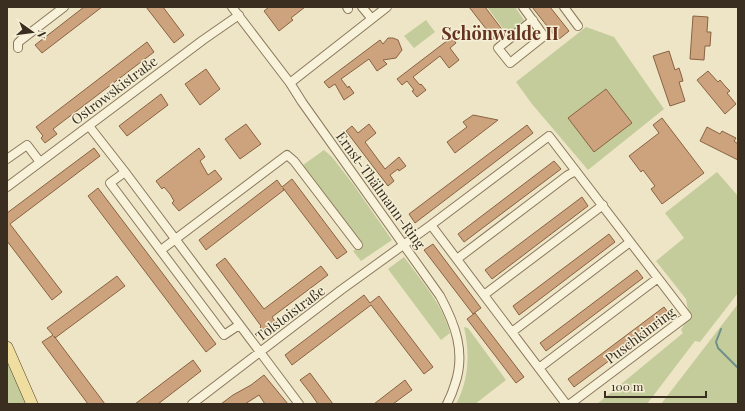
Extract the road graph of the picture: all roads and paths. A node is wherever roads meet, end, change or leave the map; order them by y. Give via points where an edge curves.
1 (232, 7) edge
2 (362, 7) edge
3 (387, 7) edge
4 (523, 7) edge
5 (564, 7) edge
6 (62, 8) edge
7 (238, 15) junction
8 (372, 19) junction
9 (532, 20) junction
10 (578, 26) dead end
11 (18, 48) dead end
12 (290, 83) junction
13 (88, 126) junction
14 (7, 159) edge
15 (40, 162) junction
16 (576, 171) junction
17 (125, 172) junction
18 (7, 187) edge
19 (603, 205) junction
20 (431, 225) junction
21 (175, 240) junction
22 (630, 242) junction
23 (404, 244) junction
24 (358, 245) dead end
25 (161, 250) junction
26 (457, 259) junction
27 (658, 278) junction
28 (484, 295) junction
29 (239, 325) junction
30 (512, 332) junction
31 (7, 349) edge
32 (260, 352) junction
33 (539, 368) junction
34 (32, 404) edge
35 (192, 404) edge
36 (299, 404) edge
37 (447, 404) edge
38 (566, 404) edge
39 (570, 404) edge

1 - 7 street, Ernst-Thälmann-Ring
2 - 8 street
3 - 8 street
4 - 9 street
5 - 10 street
6 - 11 street via 21,40
7 - 12 street, Ernst-Thälmann-Ring
7 - 13 street, Ostrowskistraße
8 - 12 street
9 - 9 street via 498,48 510,63 544,36
12 - 23 street, Ernst-Thälmann-Ring
13 - 15 street, Ostrowskistraße
13 - 17 street
14 - 15 street via 27,145
15 - 18 street, Ostrowskistraße
16 - 19 street, Puschkinring
16 - 20 street, Puschkinring via 549,136
16 - 26 street
17 - 21 street
17 - 25 street via 110,183
19 - 22 street, Puschkinring
19 - 28 street
20 - 23 street, Puschkinring
20 - 26 street
21 - 24 street via 287,155
21 - 25 street
21 - 29 street
22 - 27 street, Puschkinring
22 - 30 street
23 - 32 street, Tolstoistraße
23 - 37 street, Ernst-Thälmann-Ring via 440,296 456,329 459,368 456,384
25 - 29 street via 224,336
26 - 28 street
27 - 33 street
27 - 39 street, Puschkinring via 687,316
28 - 30 street
29 - 32 street
30 - 33 street
31 - 34 main road
32 - 35 street, Tolstoistraße
32 - 36 street
33 - 38 street

